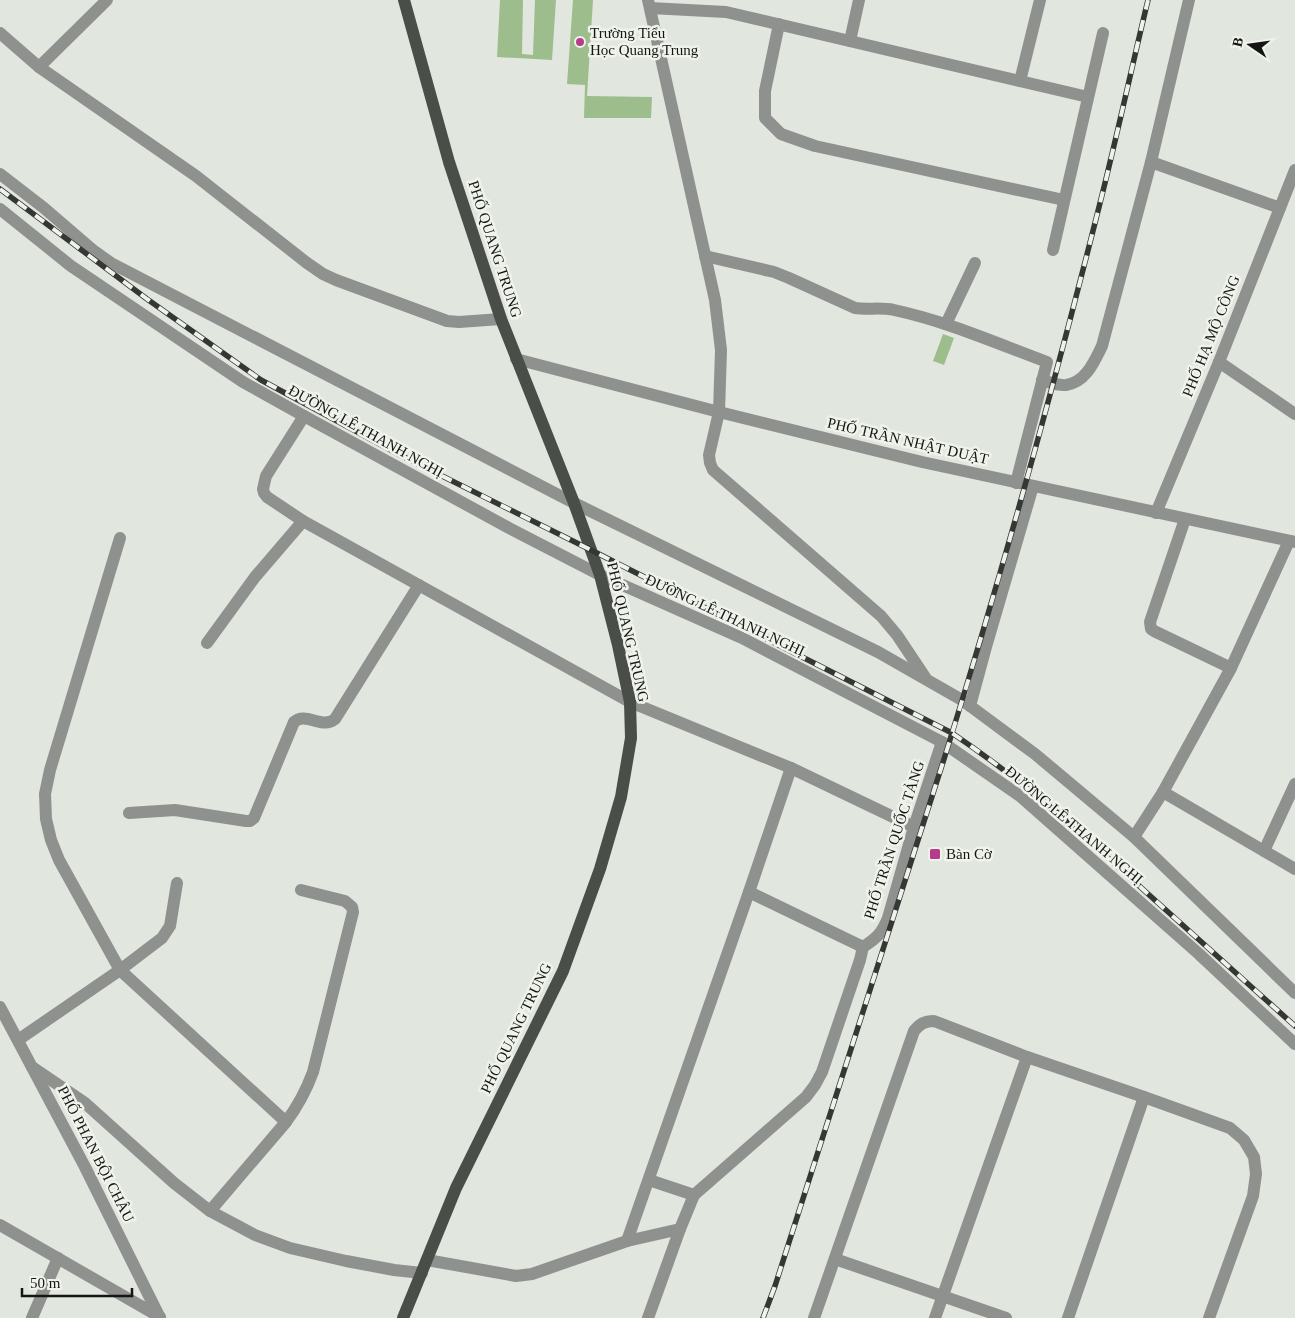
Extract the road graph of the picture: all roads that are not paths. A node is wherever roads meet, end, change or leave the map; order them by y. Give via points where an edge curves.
1 (107, 0) edge
2 (404, 0) edge
3 (859, 0) edge
4 (1040, 0) edge
5 (1189, 0) edge
6 (649, 4) edge
7 (779, 24) junction
8 (0, 33) edge
9 (1102, 34) dead end
10 (850, 41) junction
11 (39, 67) junction
12 (1020, 81) junction
13 (1088, 97) junction
14 (1151, 162) junction
15 (1295, 170) edge
16 (0, 174) edge
17 (1064, 200) junction
18 (0, 208) edge
19 (1280, 208) junction
20 (1052, 250) dead end
21 (705, 256) junction
22 (975, 263) dead end
23 (501, 319) junction
24 (946, 324) junction
25 (516, 359) junction
26 (1219, 362) junction
27 (1042, 380) junction
28 (719, 412) junction
29 (1295, 414) edge
30 (304, 416) junction
31 (1016, 483) junction
32 (1033, 486) junction
33 (574, 502) junction
34 (1156, 513) junction
35 (1185, 519) junction
36 (303, 521) junction
37 (120, 538) dead end
38 (1292, 542) edge
39 (600, 575) junction
40 (419, 585) junction
41 (207, 643) dead end
42 (1231, 668) junction
43 (926, 680) junction
44 (630, 702) junction
45 (970, 706) junction
46 (942, 742) junction
47 (791, 768) junction
48 (1295, 784) edge
49 (1163, 792) junction
50 (129, 813) dead end
51 (914, 827) junction
52 (1134, 836) junction
53 (1264, 851) junction
54 (1295, 870) edge
55 (177, 883) dead end
56 (301, 890) dead end
57 (749, 892) junction
58 (862, 947) junction
59 (120, 970) junction
60 (1295, 993) edge
61 (0, 1007) edge
62 (18, 1040) junction
63 (1295, 1044) edge
64 (1028, 1057) junction
65 (32, 1067) junction
66 (1144, 1097) junction
67 (286, 1122) junction
68 (649, 1180) junction
69 (694, 1196) junction
70 (210, 1211) junction
71 (0, 1225) edge
72 (680, 1229) junction
73 (627, 1241) junction
74 (58, 1258) junction
75 (835, 1259) junction
76 (427, 1260) junction
77 (422, 1273) junction
78 (943, 1296) junction
79 (160, 1317) edge
80 (32, 1318) edge
81 (404, 1318) edge
82 (648, 1318) edge
83 (814, 1318) edge
84 (935, 1318) edge
85 (1006, 1318) edge
86 (1068, 1318) edge
87 (1209, 1318) edge

1 - 11 street
2 - 23 main road, PHỐ QUANG TRUNG via 449,162
3 - 10 street
4 - 12 street
5 - 14 street
6 - 7 street via 726,12
6 - 21 street
7 - 10 street
7 - 17 street via 765,91 765,118 781,134 815,146
8 - 11 street
9 - 13 street
10 - 12 street
11 - 23 street via 196,176 324,274 448,321
12 - 13 street
13 - 17 street
14 - 19 street
14 - 27 street via 1102,346 1095,361 1076,382 1065,385
15 - 19 street, PHỐ HẠ MỘ CÔNG
16 - 33 street via 111,263
17 - 20 street
18 - 30 street, ĐƯỜNG LÊ THANH NGHỊ via 71,266 243,382
19 - 26 street, PHỐ HẠ MỘ CÔNG
21 - 24 street via 774,272 855,308 882,308
21 - 28 street via 719,322
22 - 24 street
23 - 25 main road, PHỐ QUANG TRUNG
24 - 27 street via 1047,362
25 - 28 street, PHỐ TRẦN NHẬT DUẬT
25 - 33 main road, PHỐ QUANG TRUNG
26 - 29 street
26 - 34 street, PHỐ HẠ MỘ CÔNG
27 - 31 street
28 - 31 street, PHỐ TRẦN NHẬT DUẬT
28 - 43 street via 709,455 713,470 881,616
30 - 36 street via 266,476 264,489 268,497
30 - 39 street, ĐƯỜNG LÊ THANH NGHỊ
31 - 32 street, PHỐ TRẦN NHẬT DUẬT
32 - 34 street, PHỐ TRẦN NHẬT DUẬT
32 - 45 street
33 - 39 main road, PHỐ QUANG TRUNG
33 - 43 street via 878,652
34 - 35 street, PHỐ TRẦN NHẬT DUẬT
35 - 38 street, PHỐ TRẦN NHẬT DUẬT
35 - 42 street via 1150,626 1154,631
36 - 40 street
36 - 41 street via 255,577
37 - 59 street via 45,794 47,826 59,860
38 - 42 street
39 - 44 main road, PHỐ QUANG TRUNG
39 - 46 street, ĐƯỜNG LÊ THANH NGHỊ via 742,638
40 - 44 street
40 - 50 street via 335,719 326,724 304,718 294,722 254,818 246,821 175,810
42 - 49 street
43 - 45 street
44 - 47 street
44 - 76 main road, PHỐ QUANG TRUNG via 632,738 621,797 600,869 563,972 456,1188
45 - 52 street via 1035,754
46 - 51 street, PHỐ TRẦN QUỐC TẢNG
46 - 63 street, ĐƯỜNG LÊ THANH NGHỊ via 1020,796 1199,954
47 - 51 street
47 - 57 street
48 - 53 street
49 - 52 street
49 - 53 street
51 - 58 street, PHỐ TRẦN QUỐC TẢNG via 883,930 875,940
52 - 60 street
53 - 54 street
55 - 59 street via 170,926 162,938
56 - 67 street via 345,901 353,912 313,1072 297,1107
57 - 58 street
57 - 68 street
58 - 69 street via 815,1085 806,1097
59 - 62 street
59 - 67 street
61 - 62 street, PHỐ PHAN BỘI CHÂU
62 - 65 street, PHỐ PHAN BỘI CHÂU
64 - 66 street
64 - 75 street via 934,1021 919,1024
64 - 78 street
65 - 70 street via 85,1103
65 - 79 street, PHỐ PHAN BỘI CHÂU
66 - 86 street
66 - 87 street via 1230,1128 1244,1140 1254,1157 1253,1196
67 - 70 street
68 - 69 street
68 - 73 street
69 - 72 street
70 - 77 street via 254,1235 290,1248
71 - 74 street
72 - 73 street
72 - 82 street
73 - 76 street via 532,1274 516,1276
74 - 79 street
74 - 80 street
75 - 78 street
75 - 83 street
76 - 77 main road, PHỐ QUANG TRUNG
77 - 81 main road, PHỐ QUANG TRUNG
78 - 84 street
78 - 85 street

